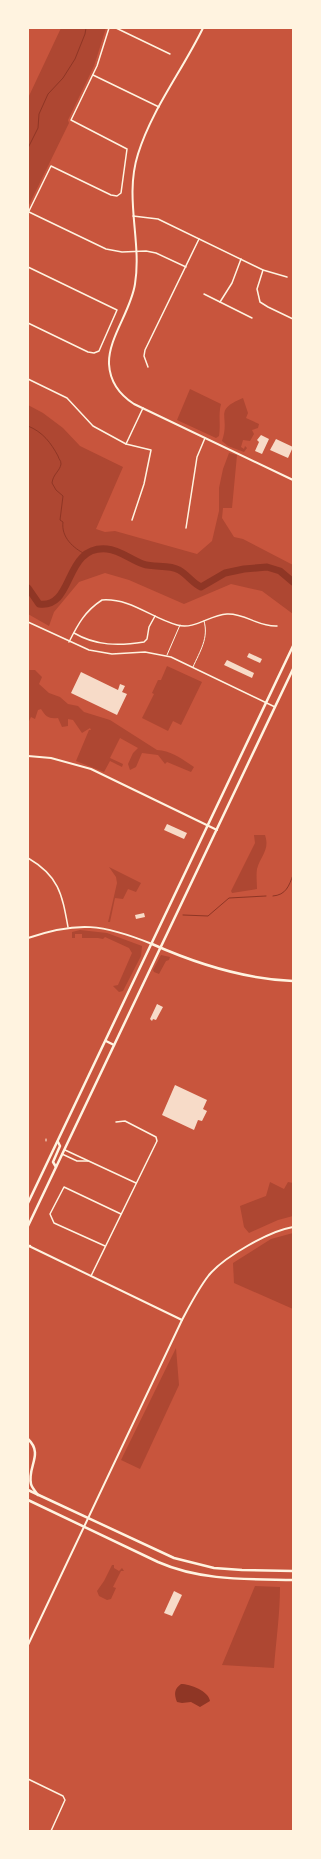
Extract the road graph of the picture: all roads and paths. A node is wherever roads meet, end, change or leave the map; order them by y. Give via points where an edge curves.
1 (109, 28) edge
2 (116, 28) edge
3 (203, 28) edge
4 (170, 54) dead end
5 (93, 75) junction
6 (159, 107) junction
7 (28, 212) edge
8 (133, 216) junction
9 (200, 239) junction
10 (136, 252) junction
11 (241, 259) junction
12 (28, 267) edge
13 (186, 267) junction
14 (263, 270) junction
15 (287, 278) dead end
16 (204, 294) dead end
17 (220, 302) junction
18 (252, 318) dead end
19 (293, 319) edge
20 (28, 323) edge
21 (148, 367) dead end
22 (28, 379) edge
23 (143, 408) junction
24 (205, 438) junction
25 (126, 444) junction
26 (293, 480) edge
27 (132, 520) dead end
28 (186, 528) dead end
29 (155, 616) junction
30 (204, 621) junction
31 (28, 622) edge
32 (180, 626) junction
33 (277, 626) dead end
34 (74, 633) junction
35 (69, 642) junction
36 (293, 646) edge
37 (167, 656) junction
38 (193, 667) junction
39 (293, 669) edge
40 (266, 702) junction
41 (275, 707) junction
42 (28, 756) edge
43 (208, 825) junction
44 (217, 830) junction
45 (28, 858) edge
46 (68, 927) junction
47 (28, 938) edge
48 (152, 944) junction
49 (160, 947) junction
50 (293, 981) edge
51 (106, 1041) junction
52 (114, 1045) junction
53 (116, 1122) dead end
54 (58, 1142) junction
55 (64, 1149) junction
56 (62, 1154) junction
57 (90, 1161) junction
58 (56, 1167) junction
59 (136, 1183) junction
60 (28, 1204) edge
61 (121, 1214) junction
62 (28, 1226) edge
63 (293, 1227) edge
64 (29, 1246) edge
65 (105, 1246) junction
66 (91, 1276) junction
67 (182, 1320) junction
68 (28, 1439) edge
69 (32, 1471) junction
70 (28, 1479) edge
71 (28, 1490) edge
72 (38, 1495) junction
73 (28, 1501) edge
74 (88, 1518) junction
75 (84, 1526) junction
76 (293, 1570) edge
77 (293, 1580) edge
78 (28, 1645) edge
79 (28, 1779) edge
80 (51, 1831) edge

1 - 5 street
2 - 4 street
3 - 6 street
5 - 6 street
5 - 7 street via 71,120 127,148 121,193 118,196 111,195 51,166
6 - 8 street via 135,166 132,190
7 - 10 street via 106,249
8 - 9 street via 158,219
8 - 10 street
9 - 11 street
9 - 13 street
10 - 13 street via 160,254
10 - 23 street via 134,291 111,347 109,362 112,379 119,391 129,401
11 - 14 street
11 - 17 street via 232,282
12 - 20 street via 117,310 96,353 88,352
13 - 21 street via 146,348 144,356
14 - 15 street
14 - 19 street via 257,289 260,302
16 - 17 street
17 - 18 street
22 - 25 street via 67,398 93,426
23 - 24 street
23 - 25 street
24 - 26 street
24 - 28 street via 197,457
25 - 27 street via 151,450 144,484
29 - 32 street
29 - 34 street via 126,602 102,600 85,614
29 - 34 street via 144,642 114,645 99,643
30 - 32 street via 189,627
30 - 33 street via 229,614 266,627
30 - 38 lane via 207,633
31 - 35 street
32 - 37 lane
34 - 35 street
35 - 37 street via 103,653 145,652
36 - 40 main road
37 - 38 street
38 - 40 street
39 - 41 main road
40 - 41 street
40 - 43 main road
41 - 44 main road
42 - 43 street via 51,758 91,769
43 - 44 street
43 - 48 main road
44 - 49 main road
45 - 46 street via 50,874 59,888
46 - 47 street
46 - 48 street via 88,926 106,929
48 - 49 main road
48 - 51 main road
49 - 50 main road via 224,971
49 - 52 main road
51 - 52 main road
51 - 54 main road
52 - 55 main road
53 - 59 street via 124,1121 156,1137 157,1141
54 - 58 main road via 60,1146 53,1162
54 - 60 main road
55 - 56 main road
55 - 57 street
56 - 57 street via 77,1161
56 - 58 main road
57 - 59 street
58 - 62 main road
59 - 61 street
61 - 65 street
61 - 65 street via 64,1187 50,1214 54,1223
63 - 67 street via 260,1237 210,1274
64 - 66 street
65 - 66 street
66 - 67 street
67 - 74 street
68 - 69 main road via 35,1450 36,1459
69 - 70 main road
69 - 72 main road via 31,1484
71 - 72 main road
72 - 74 main road
73 - 75 main road
74 - 75 street
74 - 76 main road via 166,1555 198,1565 233,1570
75 - 77 main road via 179,1570 219,1578
75 - 78 street
79 - 80 street via 63,1796 65,1800

